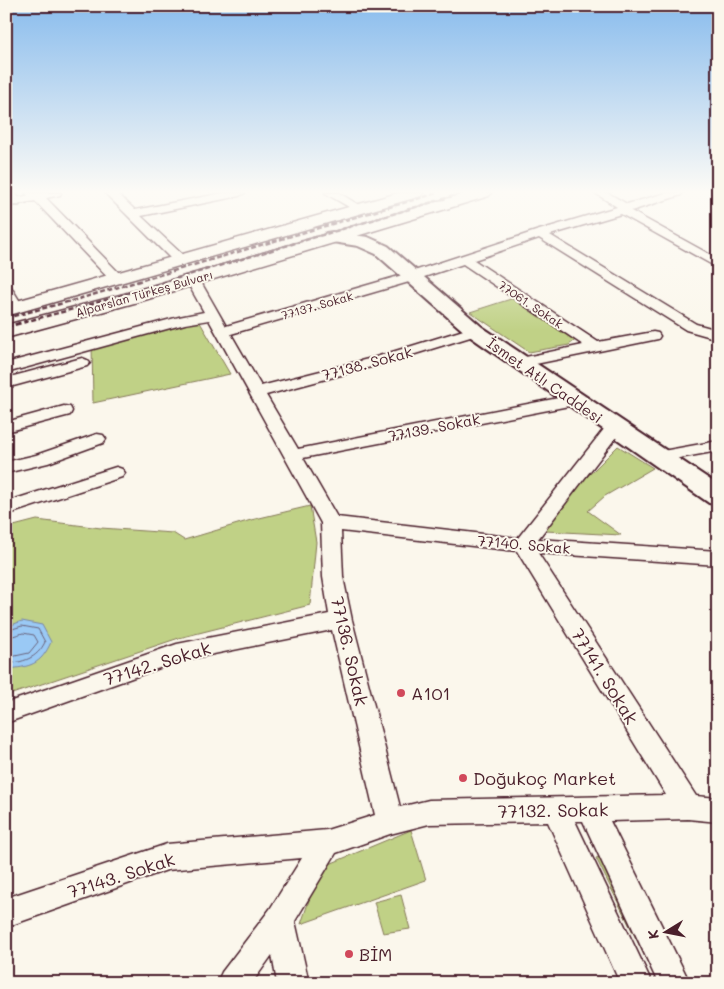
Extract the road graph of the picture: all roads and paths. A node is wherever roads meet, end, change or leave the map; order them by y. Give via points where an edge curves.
1 (78, 239) edge
2 (159, 239) edge
3 (254, 239) edge
4 (325, 239) edge
5 (348, 239) edge
6 (376, 239) edge
7 (524, 239) edge
8 (548, 239) edge
9 (673, 239) edge
10 (382, 250) junction
11 (464, 259) junction
12 (181, 261) junction
13 (718, 264) edge
14 (411, 277) junction
15 (117, 279) junction
16 (193, 280) junction
17 (6, 290) edge
18 (11, 309) edge
19 (212, 314) junction
20 (475, 331) junction
21 (6, 332) edge
22 (222, 332) junction
23 (718, 335) edge
24 (653, 336) dead end
25 (597, 348) junction
26 (521, 362) junction
27 (82, 363) dead end
28 (6, 368) edge
29 (6, 383) edge
30 (257, 392) junction
31 (574, 400) junction
32 (64, 411) dead end
33 (6, 427) edge
34 (614, 428) junction
35 (97, 439) dead end
36 (718, 446) edge
37 (294, 455) junction
38 (657, 457) junction
39 (6, 468) edge
40 (116, 473) dead end
41 (718, 497) edge
42 (6, 509) edge
43 (331, 523) junction
44 (523, 545) junction
45 (718, 558) edge
46 (341, 620) junction
47 (6, 713) edge
48 (688, 808) junction
49 (591, 809) junction
50 (556, 810) junction
51 (718, 810) edge
52 (390, 822) junction
53 (327, 843) junction
54 (6, 913) edge
55 (280, 919) junction
56 (240, 979) edge
57 (293, 983) edge
58 (636, 983) edge
59 (674, 983) edge

1 - 15 street
2 - 12 street
3 - 12 main road, Alparslan Türkeş Bulvarı
4 - 16 main road, Alparslan Türkeş Bulvarı
5 - 10 main road
6 - 10 main road
7 - 11 street, 77137. Sokak
8 - 23 street via 691,327
9 - 13 street
10 - 14 main road, İsmet Atlı Caddesi
11 - 14 street, 77137. Sokak
11 - 25 street, 77061. Sokak
12 - 15 main road, Alparslan Türkeş Bulvarı
14 - 20 main road, İsmet Atlı Caddesi
14 - 22 street, 77137. Sokak
15 - 18 main road, Alparslan Türkeş Bulvarı
16 - 19 street, 77136. Sokak
16 - 21 main road, Alparslan Türkeş Bulvarı
17 - 18 street via 13,299
19 - 22 street, 77136. Sokak
19 - 28 street
20 - 26 main road, İsmet Atlı Caddesi
20 - 30 street, 77138. Sokak via 381,360
22 - 30 street, 77136. Sokak
24 - 25 street
25 - 26 street
26 - 31 main road, İsmet Atlı Caddesi
27 - 29 street
30 - 37 street, 77136. Sokak
31 - 34 main road, İsmet Atlı Caddesi
31 - 37 street, 77139. Sokak
32 - 33 street
34 - 38 main road, İsmet Atlı Caddesi
34 - 44 street
35 - 39 street
36 - 38 street
37 - 43 street, 77136. Sokak
38 - 41 main road, İsmet Atlı Caddesi
40 - 42 street
43 - 44 street, 77140. Sokak
43 - 46 street, 77136. Sokak via 333,577
44 - 45 street, 77140. Sokak
44 - 48 street, 77141. Sokak
46 - 47 street, 77142. Sokak via 177,653
46 - 52 street, 77136. Sokak
48 - 49 street, 77132. Sokak
48 - 51 street, 77132. Sokak
49 - 50 street, 77132. Sokak
49 - 59 street
50 - 52 street, 77132. Sokak via 429,812
50 - 58 street
52 - 53 street
53 - 54 street, 77143. Sokak via 167,857
53 - 55 street
55 - 56 street
55 - 57 street

